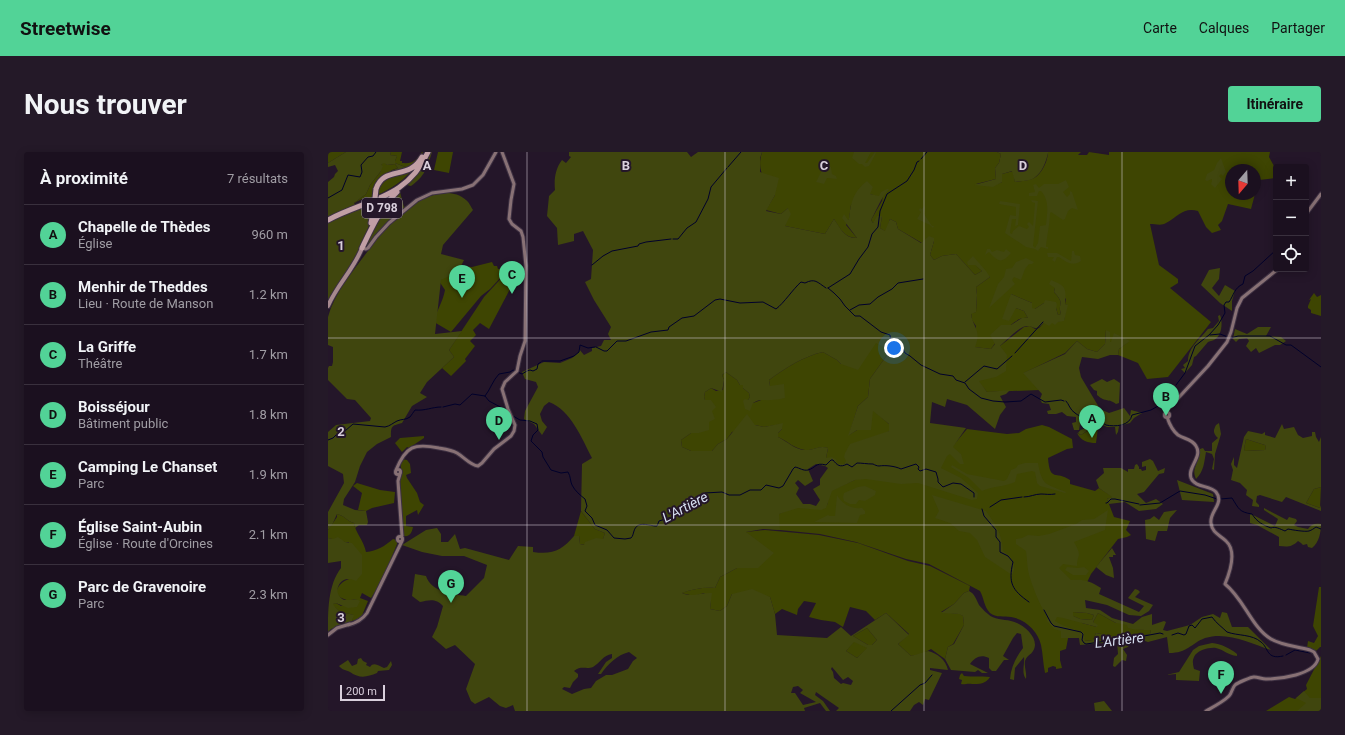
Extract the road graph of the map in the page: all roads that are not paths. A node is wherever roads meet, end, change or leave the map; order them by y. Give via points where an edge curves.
1 (426, 152) edge
2 (496, 152) edge
3 (502, 152) edge
4 (412, 176) junction
5 (1321, 194) edge
6 (1309, 210) edge
7 (328, 219) edge
8 (362, 248) junction
9 (1274, 272) edge
10 (328, 306) edge
11 (328, 635) edge
12 (1206, 711) edge

1 - 4 highway
1 - 7 highway via 411,174 395,188
1 - 8 highway, D 798, bridge via 412,168 386,176 379,182 371,223
2 - 8 main road via 483,175 473,185 432,193 417,200 389,222 367,248
3 - 11 main road via 514,184 510,219 523,234 526,265 525,338 517,371 503,386 515,426 513,434 478,466 455,452 426,446 414,447 404,454 398,472 401,531 398,546 366,613 357,621 337,628
4 - 7 highway via 390,193
4 - 8 highway, D 798 via 386,202
5 - 6 main road
8 - 10 main road via 355,264
9 - 12 main road via 1242,298 1227,342 1164,414 1176,433 1197,447 1197,455 1190,474 1192,480 1217,493 1219,502 1211,517 1211,524 1231,549 1226,584 1267,636 1279,643 1314,652 1318,662 1297,674 1282,678 1255,677 1235,686 1228,697

